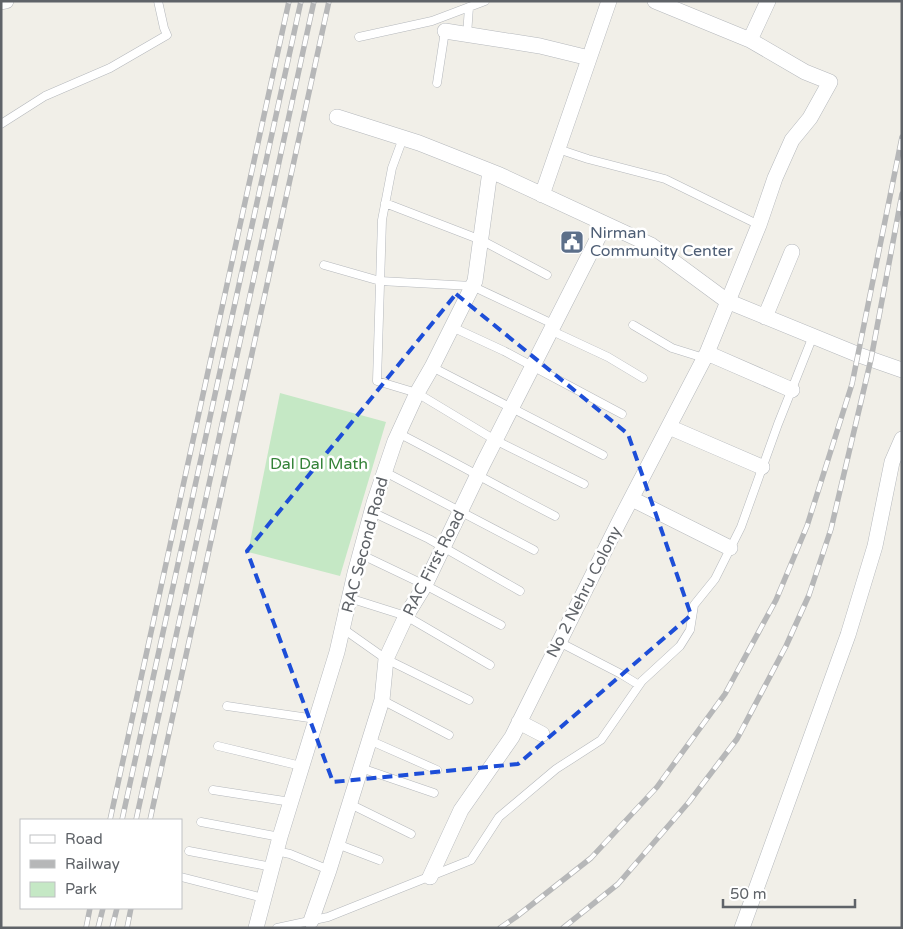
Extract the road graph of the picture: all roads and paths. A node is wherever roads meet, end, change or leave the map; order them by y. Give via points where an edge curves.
1 (6, 1) edge
2 (158, 1) edge
3 (485, 1) edge
4 (609, 1) edge
5 (655, 1) edge
6 (768, 1) edge
7 (1, 2) edge
8 (469, 7) junction
9 (445, 31) joint
10 (468, 35) junction
11 (359, 37) dead end
12 (750, 40) junction
13 (589, 58) junction
14 (437, 83) dead end
15 (337, 117) dead end
16 (1, 124) edge
17 (403, 138) junction
18 (558, 149) junction
19 (490, 172) junction
20 (542, 195) junction
21 (385, 203) junction
22 (606, 224) junction
23 (759, 224) junction
24 (480, 240) junction
25 (792, 252) dead end
26 (324, 265) dead end
27 (548, 275) dead end
28 (380, 281) junction
29 (472, 286) junction
30 (727, 301) junction
31 (766, 317) junction
32 (634, 325) dead end
33 (452, 327) junction
34 (552, 327) junction
35 (812, 336) junction
36 (706, 356) junction
37 (432, 367) junction
38 (532, 367) junction
39 (902, 370) edge
40 (643, 378) dead end
41 (792, 390) junction
42 (417, 393) junction
43 (513, 408) junction
44 (622, 414) dead end
45 (669, 427) junction
46 (398, 433) junction
47 (902, 439) edge
48 (495, 440) junction
49 (603, 455) dead end
50 (762, 467) junction
51 (385, 472) junction
52 (478, 476) junction
53 (584, 484) dead end
54 (632, 498) junction
55 (372, 512) junction
56 (460, 512) junction
57 (555, 516) dead end
58 (443, 548) junction
59 (730, 548) junction
60 (534, 550) dead end
61 (360, 554) junction
62 (425, 585) junction
63 (520, 590) dead end
64 (349, 598) junction
65 (406, 616) junction
66 (501, 625) dead end
67 (342, 628) junction
68 (560, 642) junction
69 (386, 659) junction
70 (490, 665) dead end
71 (640, 685) junction
72 (382, 700) junction
73 (469, 700) dead end
74 (227, 706) dead end
75 (316, 719) junction
76 (519, 722) junction
77 (542, 734) dead end
78 (449, 735) dead end
79 (369, 740) junction
80 (218, 746) dead end
81 (302, 766) junction
82 (361, 768) junction
83 (437, 770) dead end
84 (212, 790) dead end
85 (434, 793) dead end
86 (291, 802) junction
87 (350, 804) junction
88 (201, 822) dead end
89 (411, 834) dead end
90 (278, 844) junction
91 (337, 844) junction
92 (189, 851) dead end
93 (379, 860) dead end
94 (272, 867) junction
95 (329, 870) junction
96 (182, 877) edge
97 (430, 877) junction
98 (263, 898) junction
99 (311, 921) junction
100 (256, 928) edge
101 (277, 928) edge
102 (742, 928) edge

1 - 7 street
2 - 16 lane via 167,36 110,68 45,96
3 - 8 lane
4 - 13 street
5 - 12 street
6 - 12 street
8 - 10 lane
8 - 11 lane via 432,21
9 - 10 street
9 - 14 lane
10 - 13 street via 540,46
12 - 23 street, No 2 Nehru Colony via 830,82 810,118 792,140
13 - 18 street
15 - 17 street
17 - 19 street
17 - 21 lane via 392,168
18 - 20 street
18 - 23 lane via 665,179
19 - 20 street
19 - 24 street, RAC Second Road
20 - 22 street
21 - 24 lane
21 - 28 lane
22 - 30 street via 651,245
22 - 34 street, RAC First Road
23 - 30 street, No 2 Nehru Colony
24 - 27 lane
24 - 29 street, RAC Second Road
25 - 31 street
26 - 28 lane
28 - 29 lane
28 - 42 lane via 377,381
29 - 33 street, RAC Second Road
29 - 34 lane
30 - 31 street
30 - 36 street, No 2 Nehru Colony
31 - 35 street
32 - 36 lane via 672,348
33 - 37 street, RAC Second Road
33 - 38 lane
34 - 38 street, RAC First Road
34 - 40 lane
35 - 39 street
35 - 41 lane
36 - 41 street
36 - 45 street, No 2 Nehru Colony
37 - 42 street, RAC Second Road
37 - 43 lane
38 - 43 street, RAC First Road
38 - 44 lane
41 - 50 lane
42 - 46 street, RAC Second Road
42 - 48 lane
43 - 48 street, RAC First Road
43 - 49 lane
45 - 50 street
45 - 54 street, No 2 Nehru Colony
46 - 51 street, RAC Second Road
46 - 52 lane
47 - 102 street via 892,462 875,546 848,635
48 - 52 street, RAC First Road
48 - 53 lane
50 - 59 lane via 741,527
51 - 55 street, RAC Second Road
51 - 56 lane
52 - 56 street, RAC First Road
52 - 57 lane
54 - 59 street
54 - 68 street, No 2 Nehru Colony
55 - 58 lane
55 - 61 street, RAC Second Road
56 - 58 street, RAC First Road
56 - 60 lane
58 - 62 street, RAC First Road
58 - 63 lane
59 - 71 lane via 715,579 694,605 690,630 680,646
61 - 62 lane
61 - 64 street, RAC Second Road
62 - 65 street, RAC First Road
62 - 66 lane
64 - 65 lane
64 - 67 street, RAC Second Road
65 - 69 street, RAC First Road
65 - 70 lane
67 - 69 lane
67 - 75 street, RAC Second Road
68 - 71 lane
68 - 76 street, No 2 Nehru Colony
69 - 72 street, RAC First Road
69 - 73 lane
71 - 97 lane via 601,740 556,769 498,817 471,860
72 - 78 lane
72 - 79 street, RAC First Road
74 - 75 lane
75 - 81 street, RAC Second Road
76 - 77 street
76 - 97 street, No 2 Nehru Colony via 461,810
79 - 82 street, RAC First Road
79 - 83 lane
80 - 81 lane
81 - 86 street, RAC Second Road
82 - 85 lane
82 - 87 street, RAC First Road
84 - 86 lane
86 - 90 street, RAC Second Road
87 - 89 lane
87 - 91 street, RAC First Road
88 - 90 lane
90 - 94 street, RAC Second Road
90 - 95 lane via 290,854
91 - 93 lane
91 - 95 street, RAC First Road
92 - 94 lane
94 - 98 street, RAC Second Road
95 - 99 street, RAC First Road
96 - 98 lane
97 - 99 lane
98 - 100 street, RAC Second Road
99 - 101 lane

